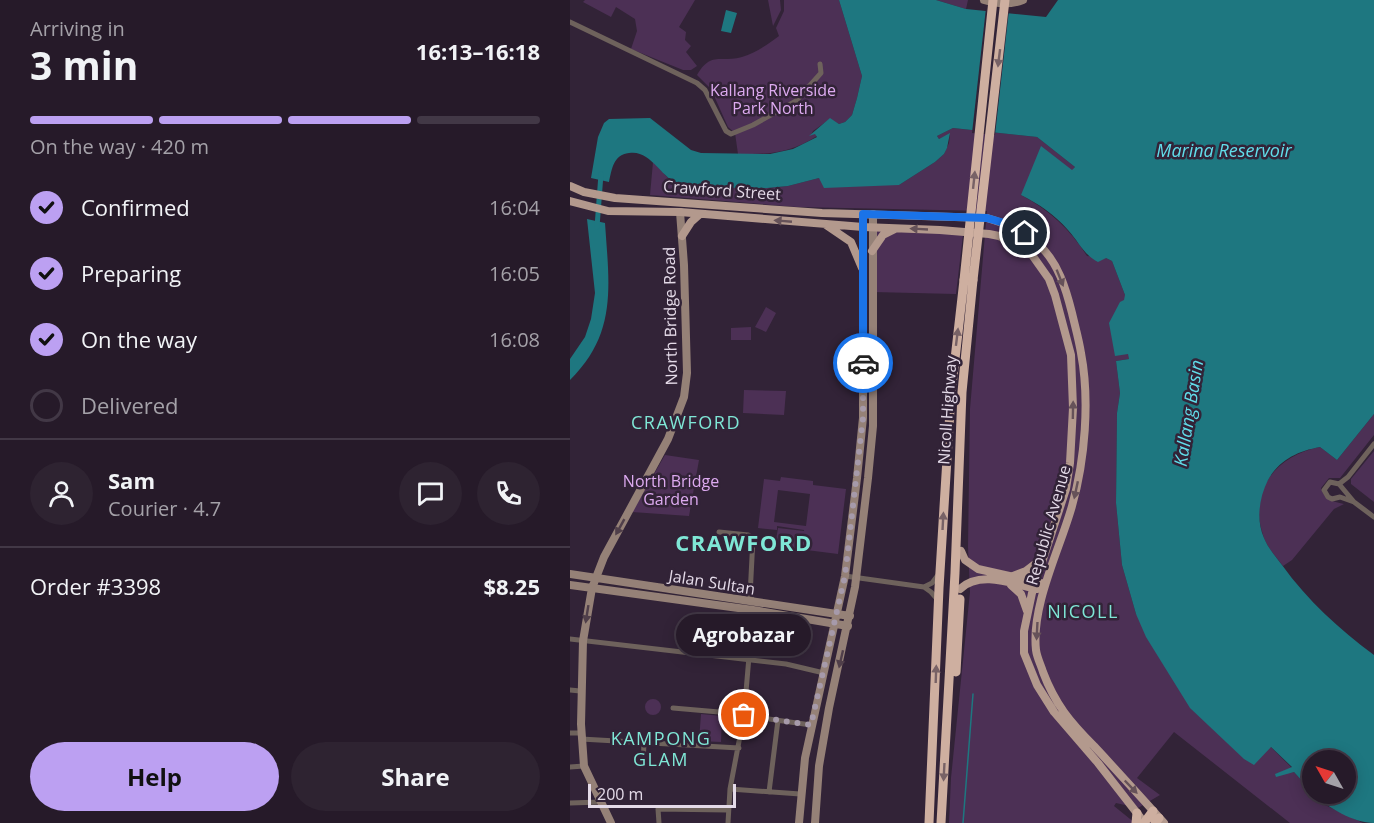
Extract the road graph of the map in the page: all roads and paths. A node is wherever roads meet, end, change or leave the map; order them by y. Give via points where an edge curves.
1 (984, 0) edge
2 (993, 0) edge
3 (1005, 0) edge
4 (1023, 0) edge
5 (570, 22) edge
6 (820, 64) dead end
7 (570, 186) edge
8 (613, 198) junction
9 (570, 201) edge
10 (680, 212) junction
11 (700, 214) junction
12 (868, 214) junction
13 (823, 224) junction
14 (867, 227) junction
15 (898, 228) junction
16 (682, 236) junction
17 (872, 256) junction
18 (862, 265) junction
19 (969, 280) junction
20 (1374, 444) edge
21 (957, 483) junction
22 (1339, 484) junction
23 (1354, 502) junction
24 (1374, 517) edge
25 (719, 532) dead end
26 (961, 552) junction
27 (847, 557) junction
28 (1043, 558) junction
29 (859, 559) junction
30 (940, 569) junction
31 (570, 574) edge
32 (595, 576) junction
33 (845, 576) junction
34 (857, 577) junction
35 (1009, 580) junction
36 (570, 585) edge
37 (1035, 585) junction
38 (924, 587) junction
39 (1046, 587) junction
40 (592, 588) junction
41 (960, 589) junction
42 (939, 602) junction
43 (750, 606) junction
44 (1028, 611) junction
45 (837, 614) junction
46 (850, 616) junction
47 (835, 624) junction
48 (848, 626) junction
49 (570, 639) edge
50 (583, 641) junction
51 (747, 660) junction
52 (824, 673) junction
53 (570, 690) edge
54 (580, 691) junction
55 (815, 705) junction
56 (673, 708) dead end
57 (829, 708) junction
58 (744, 715) junction
59 (778, 720) junction
60 (947, 721) junction
61 (811, 725) junction
62 (570, 733) edge
63 (581, 736) junction
64 (644, 743) junction
65 (739, 748) junction
66 (643, 764) dead end
67 (584, 766) junction
68 (570, 767) edge
69 (730, 789) junction
70 (769, 792) junction
71 (800, 794) junction
72 (601, 802) junction
73 (570, 803) edge
74 (728, 810) junction
75 (1149, 820) edge
76 (611, 823) edge
77 (659, 823) edge
78 (728, 823) edge
79 (799, 823) edge
80 (815, 823) edge
81 (929, 823) edge
82 (941, 823) edge

1 - 4 main road via 1012,4
19 -> 2 highway, Nicoll Highway, bridge
3 -> 19 highway, Nicoll Highway, bridge
5 - 6 street via 697,83 731,134 798,99 821,73
7 - 8 main road, Crawford Street
8 - 10 main road via 674,205
8 - 12 main road, Crawford Street
9 - 10 main road, Crawford Street via 608,211
10 - 11 main road, Crawford Street
10 - 16 main road, North Bridge Road
13 -> 11 main road, Crawford Street
11 - 16 main road
12 - 14 main road
12 -> 39 main road, Republic Avenue via 987,218 1011,225 1040,246 1059,273 1082,354 1085,398 1082,463
13 - 14 main road, Crawford Street
13 - 18 main road via 851,242
14 - 15 main road, Republic Avenue
14 - 17 main road
14 - 18 main road
15 - 17 main road via 883,235
28 -> 15 main road, Republic Avenue via 1066,489 1073,408 1071,355 1049,279 1032,255 999,236
16 -> 32 main road, North Bridge Road via 687,373 681,409
17 - 18 main road
17 - 29 main road via 873,426
18 - 27 main road via 863,418
19 - 21 highway, Nicoll Highway
30 -> 19 highway, Nicoll Highway via 951,394
20 - 22 street
21 - 26 highway
21 - 60 highway, Nicoll Highway
22 - 23 street
22 - 23 street via 1330,482 1326,486 1328,497 1340,496
23 - 24 street
25 - 43 street via 753,538
26 - 35 main road via 978,569
26 - 41 highway
27 - 29 main road via 853,562
27 - 33 main road
28 - 35 main road
28 - 37 main road, Republic Avenue
29 - 34 main road
30 - 38 street via 932,583
30 - 42 highway, Nicoll Highway
31 - 32 main road, Jalan Sultan
32 - 40 main road, North Bridge Road
32 - 43 main road, Jalan Sultan
33 - 34 street
33 - 45 main road
34 - 38 street
34 - 46 main road
35 - 37 main road
35 - 41 main road via 979,579
35 - 44 main road
36 - 40 main road, Jalan Sultan
37 - 39 main road
37 - 44 main road, Republic Avenue
38 - 42 street
39 -> 75 main road, Republic Avenue via 1036,651 1051,692
40 - 43 main road, Jalan Sultan
40 -> 50 main road, North Bridge Road
41 - 60 highway via 958,654
81 -> 42 highway, Nicoll Highway
43 - 45 main road, Jalan Sultan
43 - 47 main road, Jalan Sultan
43 - 51 street
44 - 75 main road, Republic Avenue via 1024,653 1037,685 1054,712
45 - 46 main road, Jalan Sultan
45 - 47 main road
46 - 48 main road
47 - 48 main road, Jalan Sultan
47 - 52 main road
48 -> 57 main road
49 - 50 street
50 - 51 street
50 - 54 main road, North Bridge Road
51 - 52 street
51 - 58 street
52 - 55 main road
53 - 54 street
54 - 63 main road, North Bridge Road
55 - 57 main road
55 - 61 main road
56 - 58 street
57 - 80 main road
58 - 59 street
58 - 65 street
59 - 61 street
59 - 70 street
60 -> 82 highway, Nicoll Highway
61 - 71 main road
62 - 63 street
63 - 64 street
63 - 67 main road, North Bridge Road
64 - 65 street
64 - 66 street
65 - 69 street
67 - 68 street
67 - 72 main road, North Bridge Road
69 - 70 street
69 - 74 street
70 - 71 street
71 - 79 main road
72 - 73 street
72 - 76 main road, North Bridge Road
74 - 77 street via 658,809
74 - 78 street

